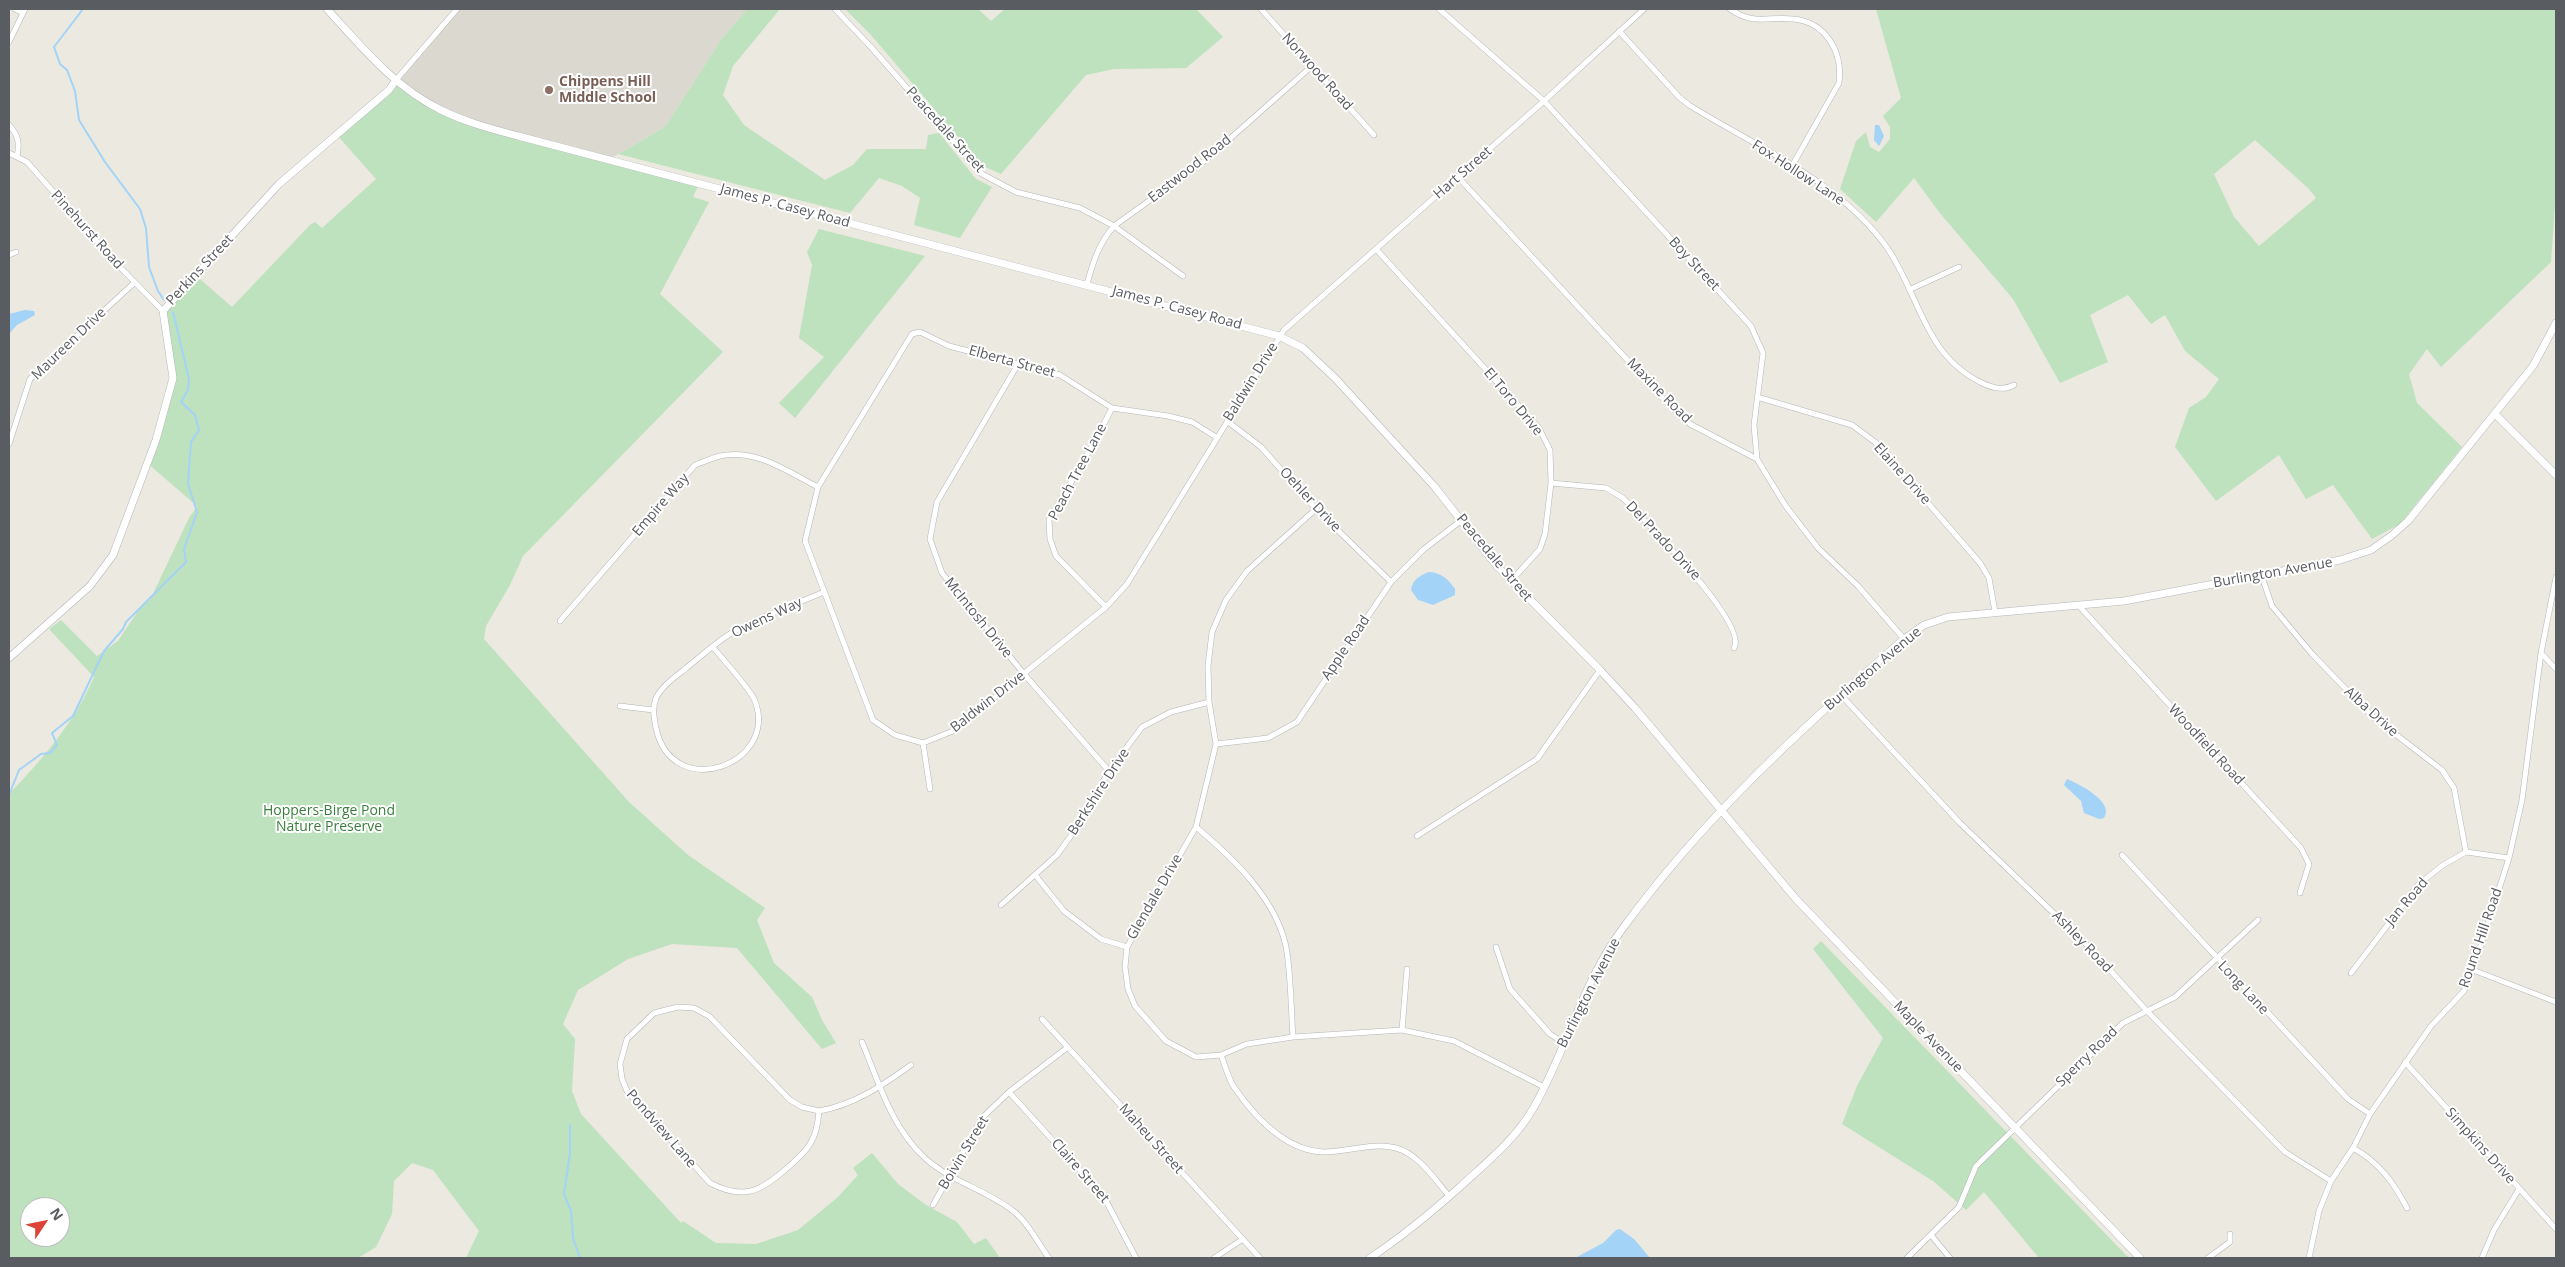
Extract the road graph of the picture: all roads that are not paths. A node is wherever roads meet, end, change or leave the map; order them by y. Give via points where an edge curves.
1 (15, 9) edge
2 (327, 9) edge
3 (457, 9) edge
4 (835, 9) edge
5 (1261, 9) edge
6 (1439, 9) edge
7 (1644, 9) edge
8 (1730, 9) edge
9 (24, 11) edge
10 (1619, 32) junction
11 (9, 42) edge
12 (1312, 66) junction
13 (396, 80) junction
14 (1544, 101) junction
15 (9, 125) edge
16 (1374, 135) dead end
17 (9, 153) edge
18 (17, 156) junction
19 (1792, 166) junction
20 (1458, 178) junction
21 (1114, 226) junction
22 (1376, 249) junction
23 (16, 252) dead end
24 (9, 255) edge
25 (1959, 267) dead end
26 (1183, 276) dead end
27 (134, 282) junction
28 (1087, 284) junction
29 (1911, 289) junction
30 (163, 310) junction
31 (2556, 323) edge
32 (1279, 336) junction
33 (1018, 364) junction
34 (2014, 385) dead end
35 (1757, 397) junction
36 (1112, 408) junction
37 (2495, 414) junction
38 (1226, 421) junction
39 (1216, 437) junction
40 (9, 444) edge
41 (1757, 459) junction
42 (2556, 475) edge
43 (1551, 483) junction
44 (818, 487) junction
45 (1316, 509) junction
46 (1462, 520) junction
47 (2261, 574) junction
48 (2556, 577) edge
49 (1510, 581) junction
50 (1391, 582) junction
51 (824, 592) junction
52 (1106, 606) junction
53 (2079, 606) junction
54 (1995, 612) junction
55 (560, 622) dead end
56 (1904, 639) junction
57 (712, 647) junction
58 (1734, 648) dead end
59 (2541, 653) junction
60 (9, 658) edge
61 (2556, 669) edge
62 (1600, 670) junction
63 (1024, 674) junction
64 (1841, 695) junction
65 (1209, 702) junction
66 (620, 706) dead end
67 (653, 710) junction
68 (923, 743) junction
69 (1216, 744) junction
70 (1109, 771) junction
71 (930, 789) dead end
72 (1723, 810) junction
73 (1196, 826) junction
74 (1417, 836) dead end
75 (2466, 852) junction
76 (2122, 855) dead end
77 (2508, 858) junction
78 (1036, 876) junction
79 (2300, 893) dead end
80 (1001, 905) dead end
81 (2258, 920) dead end
82 (1127, 946) junction
83 (1496, 947) dead end
84 (2216, 959) junction
85 (1407, 969) dead end
86 (2473, 970) junction
87 (2351, 973) dead end
88 (2556, 1002) edge
89 (2147, 1011) junction
90 (1042, 1019) dead end
91 (1402, 1030) junction
92 (1293, 1037) junction
93 (862, 1042) dead end
94 (1564, 1043) junction
95 (1068, 1046) junction
96 (1221, 1055) junction
97 (2405, 1062) junction
98 (912, 1065) dead end
99 (1544, 1086) junction
100 (880, 1087) junction
101 (1009, 1092) junction
102 (819, 1111) junction
103 (2370, 1114) junction
104 (2015, 1127) junction
105 (2353, 1148) junction
106 (950, 1176) junction
107 (2331, 1181) junction
108 (2519, 1189) junction
109 (1450, 1197) junction
110 (933, 1205) dead end
111 (2407, 1208) dead end
112 (2556, 1229) edge
113 (2230, 1234) dead end
114 (1931, 1235) junction
115 (1243, 1239) junction
116 (1049, 1258) edge
117 (1136, 1258) edge
118 (1214, 1258) edge
119 (1260, 1258) edge
120 (1370, 1258) edge
121 (1907, 1258) edge
122 (1950, 1258) edge
123 (2140, 1258) edge
124 (2208, 1258) edge
125 (2308, 1258) edge
126 (2482, 1258) edge

1 - 9 street
2 - 13 main road, James P. Casey Road
3 - 13 street, Perkins Street
4 - 21 street, Peacedale Street via 982,174 1016,192 1080,208
5 - 12 street, Norwood Road
6 - 14 street, Boy Street
7 - 10 street, Hart Street
8 - 19 street via 1762,21 1791,18 1809,22 1830,39 1839,59 1839,83
9 - 11 street
10 - 14 street, Hart Street
10 - 19 street, Fox Hollow Lane via 1689,105
12 - 16 street, Norwood Road
12 - 21 street, Eastwood Road via 1207,159
13 - 28 main road, James P. Casey Road via 442,111 485,127
13 - 30 main road, Perkins Street via 389,90 279,184
14 - 20 street, Hart Street
14 - 35 street, Boy Street via 1751,326 1763,353
15 - 18 street via 17,135
17 - 18 street, Pinehurst Road
18 - 27 street, Pinehurst Road
19 - 29 street, Fox Hollow Lane via 1835,194 1862,218 1888,250
20 - 22 street, Hart Street
20 - 41 street, Maxine Road via 1670,406 1690,424
21 - 26 street, Peacedale Street
21 - 28 street, Eastwood Road via 1094,257
22 - 32 street, Hart Street via 1293,320
22 - 43 street, El Toro Drive via 1539,428 1550,450
23 - 24 street
25 - 29 street
27 - 30 street, Pinehurst Road
27 - 40 street, Maureen Drive via 30,379
28 - 32 main road, James P. Casey Road
29 - 34 street, Fox Hollow Lane via 1930,335 1954,365 1988,385 2005,390
30 - 60 main road, Perkins Street via 171,356 171,386 156,440 112,555 90,586
31 - 37 main road, Burlington Avenue via 2533,366
32 - 38 street, Baldwin Drive
32 - 46 main road, Peacedale Street via 1304,348 1336,378
33 - 36 street, Elberta Street via 1060,374
33 - 44 street, Elberta Street via 949,346 916,332 907,339
33 - 63 street, McIntosh Drive via 937,502 930,539 942,574
35 - 41 street, Boy Street via 1754,425
35 - 54 street, Elaine Drive via 1852,425 1875,442 1980,563 1989,578
36 - 39 street, Elberta Street via 1192,422
36 - 52 street, Peach Tree Lane via 1096,442 1049,520 1050,539 1056,556
37 - 42 main road
37 - 47 main road, Burlington Avenue via 2414,514 2382,543 2355,557
38 - 39 street, Baldwin Drive
38 - 45 street, Oehler Drive via 1261,446
39 - 52 street, Baldwin Drive via 1127,584
41 - 56 street via 1785,505 1818,548 1858,586
43 - 49 street, El Toro Drive via 1540,549
43 - 58 street, Del Prado Drive via 1606,488 1623,498 1708,590 1735,635
44 - 51 street via 805,542
44 - 55 street, Empire Way via 765,460 745,454 720,456 695,465
45 - 50 street, Oehler Drive
45 - 65 street, Glendale Drive via 1246,571 1226,600 1212,632 1208,666
46 - 49 main road, Peacedale Street
46 - 50 street, Apple Road via 1424,549
47 - 53 main road, Burlington Avenue via 2124,601
47 - 75 street, Alba Drive via 2272,606 2312,654 2373,717 2442,770 2454,788
48 - 59 street, Round Hill Road
49 - 62 main road, Peacedale Street
50 - 69 street, Apple Road via 1297,722 1268,738
51 - 57 street, Owens Way via 740,628
51 - 68 street via 873,720 895,735
52 - 63 street, Baldwin Drive
53 - 54 main road, Burlington Avenue
53 - 79 street, Woodfield Road via 2301,848 2309,864
54 - 56 main road, Burlington Avenue via 1942,618
56 - 64 main road, Burlington Avenue
57 - 67 street, Owens Way via 666,684
57 - 67 street via 755,700 759,724 751,744 734,762 717,769 688,769 671,758 658,738
59 - 61 street
59 - 77 street, Round Hill Road via 2522,800
62 - 72 main road, Peacedale Street
62 - 74 street via 1537,759
63 - 68 street, Baldwin Drive via 953,731
63 - 70 street, McIntosh Drive
64 - 72 main road, Burlington Avenue via 1772,758
64 - 89 street, Ashley Road via 1960,823 2090,948
65 - 69 street, Glendale Drive
65 - 70 street, Berkshire Drive via 1171,712 1142,727
66 - 67 street
68 - 71 street
69 - 73 street, Glendale Drive
70 - 78 street, Berkshire Drive via 1075,830
72 - 94 main road, Burlington Avenue via 1622,928
72 - 104 main road, Maple Avenue via 1796,899
73 - 82 street, Glendale Drive
73 - 92 street via 1233,858 1270,906 1286,950
75 - 77 street
75 - 87 street, Jan Road via 2418,884
76 - 84 street, Long Lane
77 - 86 street, Round Hill Road
78 - 80 street, Berkshire Drive
78 - 82 street via 1064,911 1101,939
81 - 84 street, Sperry Road
82 - 96 street, Glendale Drive via 1128,989 1143,1018 1166,1041 1196,1057
83 - 94 street via 1510,989 1550,1034
84 - 89 street, Sperry Road via 2175,997
84 - 103 street, Long Lane via 2348,1099
85 - 91 street
86 - 88 street
86 - 97 street, Round Hill Road via 2464,991 2431,1026
89 - 104 street, Sperry Road via 2123,1023
89 - 107 street, Ashley Road via 2285,1152
90 - 95 street, Maheu Street
91 - 92 street, Glendale Drive
91 - 99 street, Glendale Drive via 1454,1042
92 - 96 street, Glendale Drive via 1247,1044
93 - 100 street
94 - 99 main road, Burlington Avenue
95 - 101 street, Boivin Street
95 - 115 street, Maheu Street
96 - 109 street via 1233,1086 1272,1131 1298,1147 1323,1152 1376,1146 1398,1149 1421,1163
97 - 103 street, Round Hill Road
97 - 108 street, Simpkins Drive
98 - 100 street
99 - 109 main road, Burlington Avenue via 1526,1120 1506,1144
100 - 102 street via 832,1109
100 - 106 street via 905,1136 926,1159
101 - 106 street, Boivin Street via 982,1118
101 - 117 street, Claire Street via 1104,1197
102 - 102 street, Pondview Lane via 790,1100 709,1016 694,1008 678,1007 654,1014 627,1039 622,1053 621,1071 626,1091 698,1172 724,1190 749,1192 772,1181 811,1145 818,1132
103 - 105 street, Round Hill Road
104 - 114 street, Sperry Road via 1976,1166 1958,1207
104 - 123 main road, Maple Avenue
105 - 107 street, Round Hill Road
105 - 111 street via 2368,1156 2393,1182
106 - 110 street, Boivin Street
106 - 116 street via 1013,1210
107 - 125 street, Round Hill Road via 2319,1210
108 - 112 street, Simpkins Drive
108 - 126 street via 2494,1230
109 - 120 main road, Burlington Avenue via 1408,1233
113 - 124 street via 2230,1242
114 - 121 street, Sperry Road
114 - 122 street
115 - 118 street
115 - 119 street, Maheu Street

